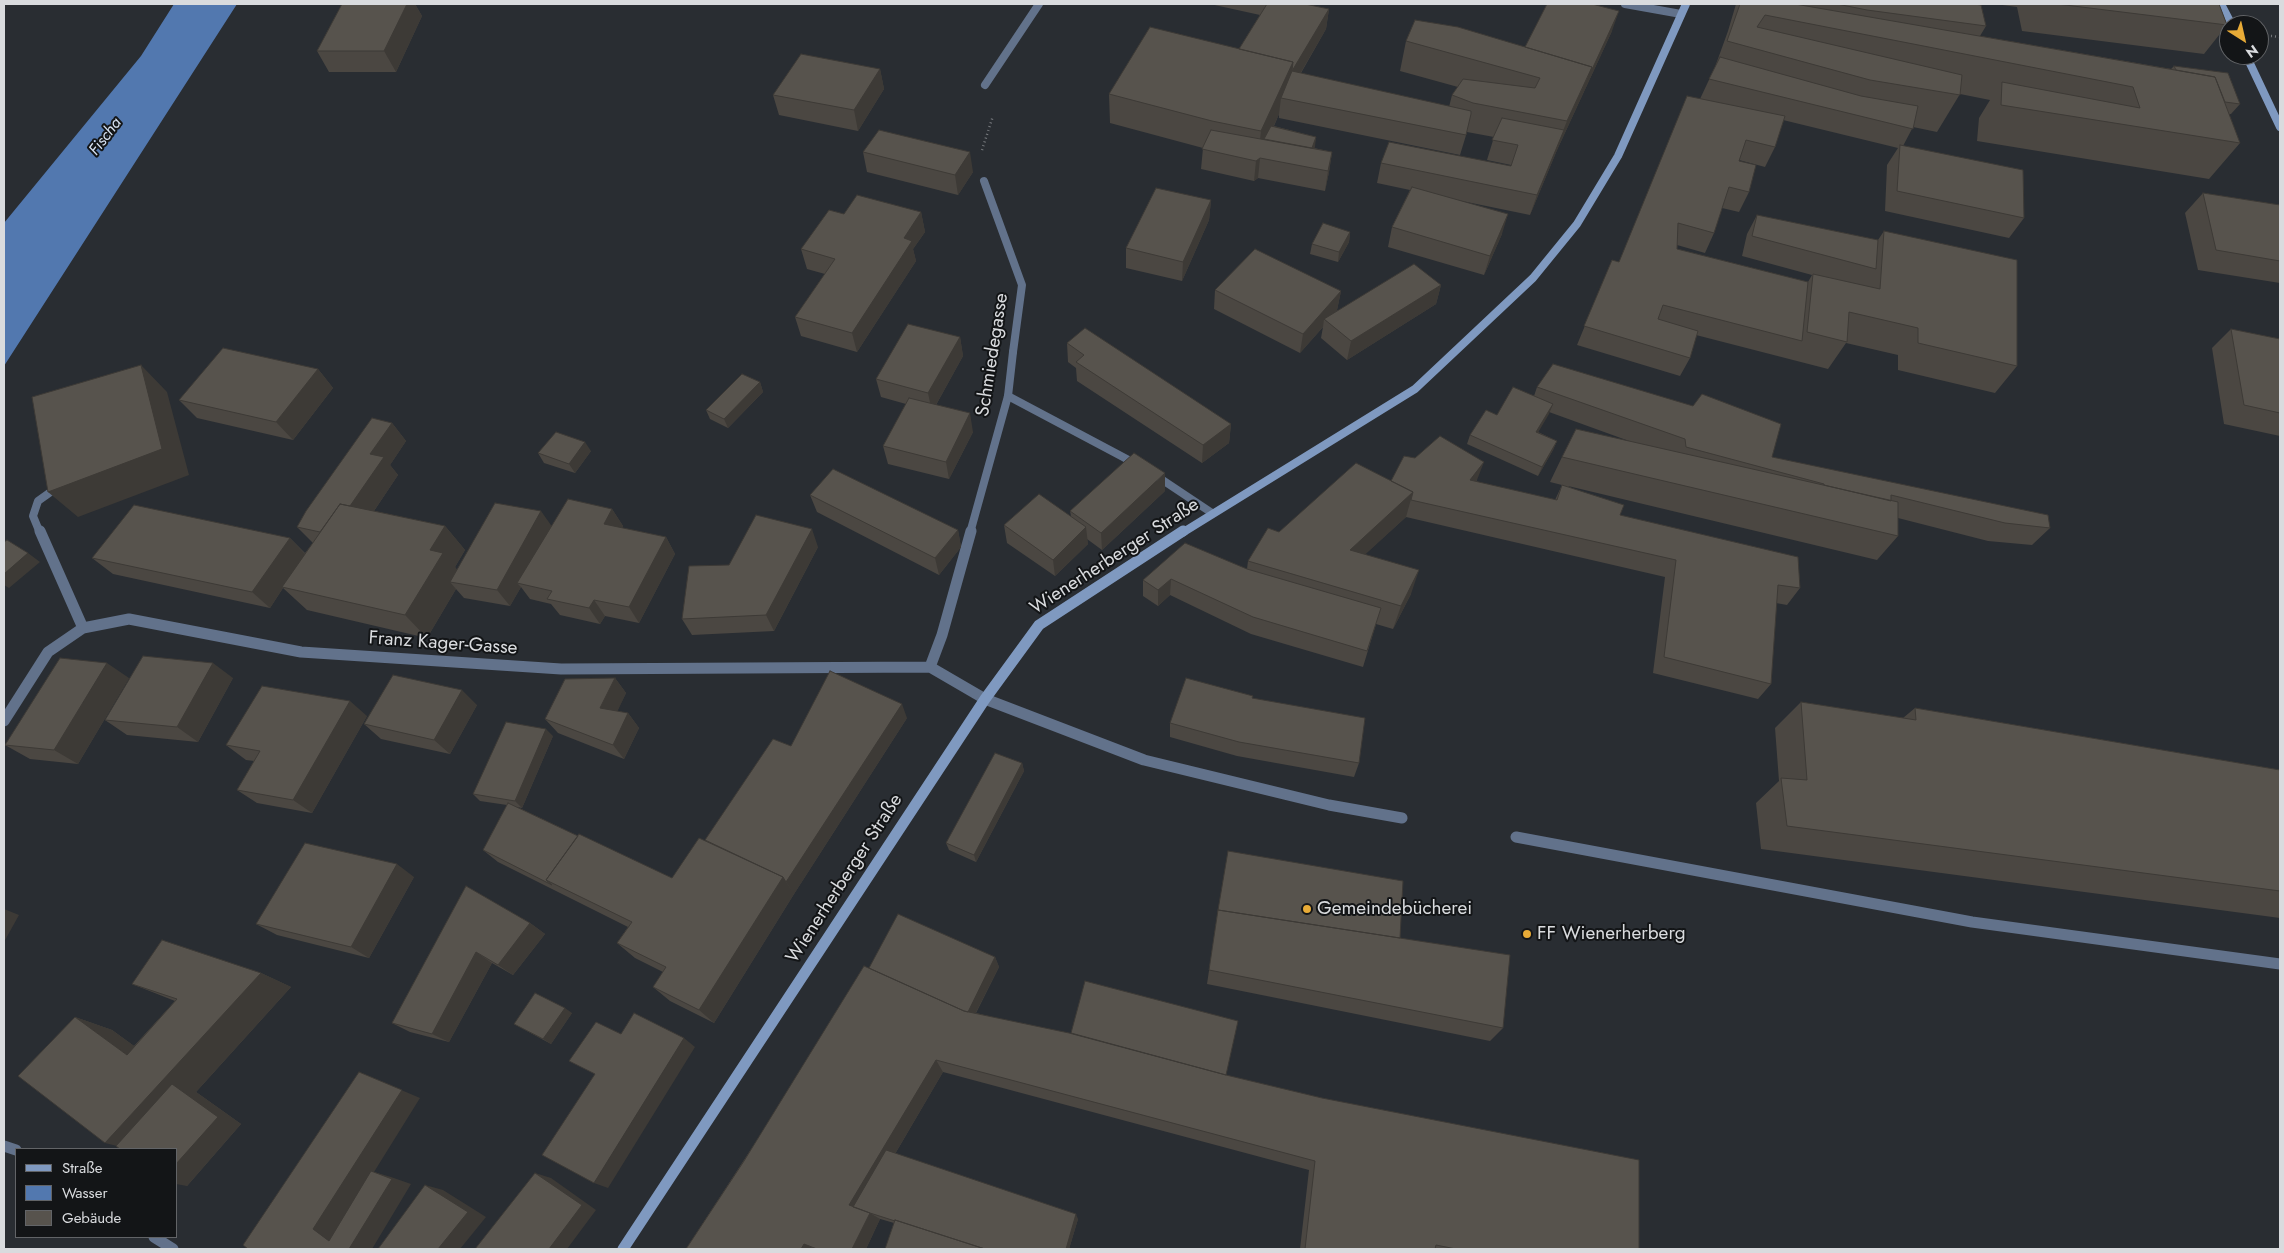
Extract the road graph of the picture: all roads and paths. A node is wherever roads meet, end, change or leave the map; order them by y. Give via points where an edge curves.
1 (1039, 4) edge
2 (1625, 4) edge
3 (1686, 4) edge
4 (1680, 14) junction
5 (2251, 65) edge
6 (985, 85) joint
7 (2280, 127) edge
8 (984, 181) joint
9 (1008, 396) junction
10 (59, 486) edge
11 (1212, 513) junction
12 (83, 628) junction
13 (930, 667) junction
14 (984, 699) junction
15 (4, 721) edge
16 (1402, 818) dead end
17 (1516, 837) dead end
18 (2280, 964) edge
19 (156, 1238) edge
20 (173, 1249) edge
21 (623, 1249) edge

1 - 6 street
2 - 4 street
3 - 4 street, Wienerherberger Straße
4 - 11 street, Wienerherberger Straße via 1618,156 1577,224 1533,278 1415,388
5 - 7 street
6 - 8 path via 998,102 982,147
8 - 9 street, Schmiedegasse via 1022,285
9 - 11 street via 1148,470
9 - 13 street, Schmiedegasse via 942,635
10 - 12 street via 38,501 34,516
11 - 14 street, Wienerherberger Straße via 1039,625
12 - 13 street, Franz Kager-Gasse via 129,619 301,652 561,669
12 - 15 street, Franz Kager-Gasse via 48,652
13 - 14 street
14 - 16 street via 1144,760 1329,805
14 - 21 street, Wienerherberger Straße
17 - 18 street via 1972,922
19 - 20 street

